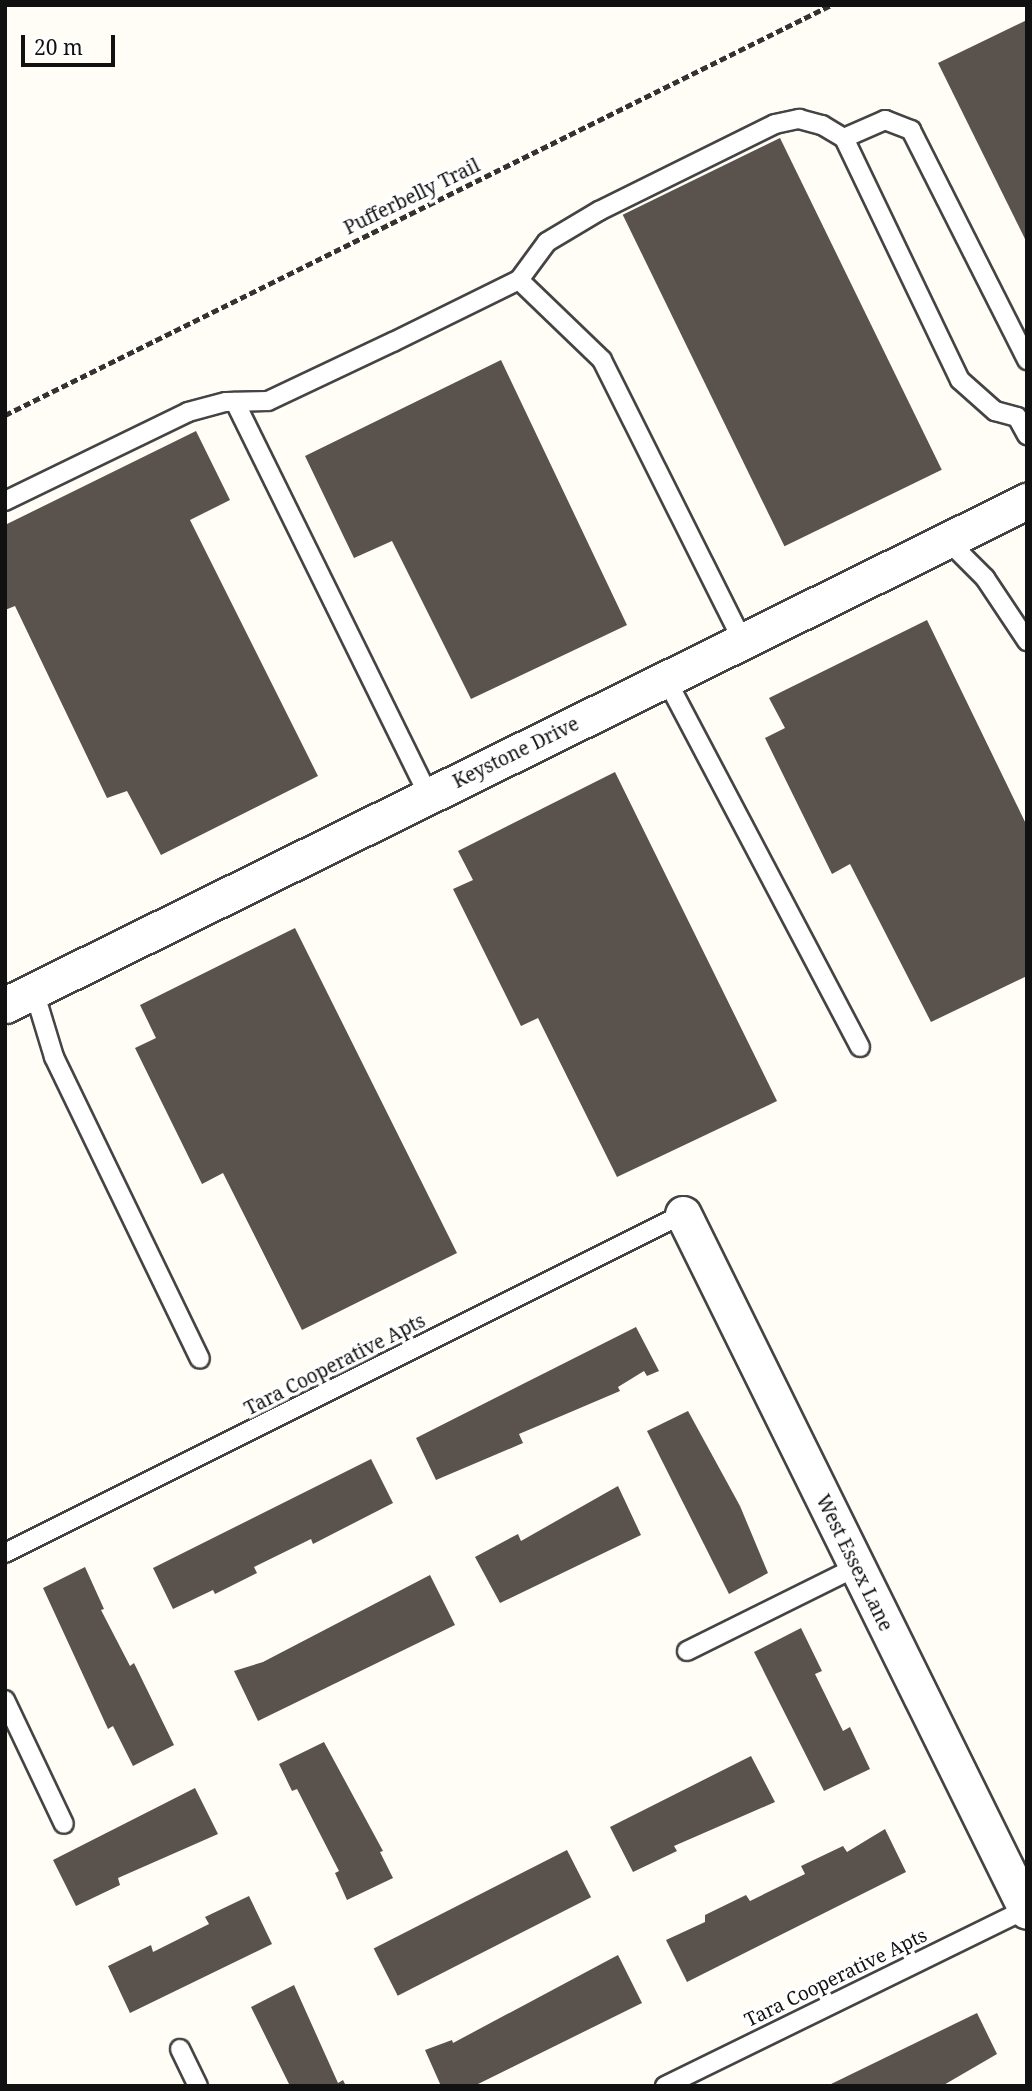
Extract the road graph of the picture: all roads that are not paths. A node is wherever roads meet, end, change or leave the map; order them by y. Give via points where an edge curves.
1 (844, 138) junction
2 (519, 280) junction
3 (1027, 360) edge
4 (1027, 401) edge
5 (235, 402) junction
6 (1017, 417) junction
7 (1027, 435) edge
8 (1027, 500) edge
9 (5, 501) edge
10 (947, 540) junction
11 (742, 640) junction
12 (1027, 640) edge
13 (666, 679) junction
14 (429, 796) junction
15 (19, 998) edge
16 (860, 1047) dead end
17 (683, 1214) joint
18 (200, 1359) dead end
19 (5, 1553) edge
20 (856, 1567) junction
21 (687, 1651) dead end
22 (5, 1700) edge
23 (64, 1824) dead end
24 (1026, 1910) edge
25 (180, 2049) dead end
26 (198, 2086) edge
27 (665, 2086) edge

1 - 2 lane via 799,119 775,124 599,211 547,242
1 - 3 lane via 885,121 899,122 911,130
1 - 6 lane via 960,380 995,411
2 - 5 lane via 268,401
2 - 11 lane via 602,360
4 - 6 lane
5 - 9 lane via 188,412
5 - 14 lane
6 - 7 lane
8 - 10 street, Keystone Drive
10 - 11 street, Keystone Drive
10 - 12 lane via 985,578
11 - 13 street, Keystone Drive
13 - 14 street, Keystone Drive
13 - 16 lane
14 - 15 street, Keystone Drive
15 - 18 lane via 54,1057
17 - 19 lane, Tara Cooperative Apts
17 - 20 street, West Essex Lane
20 - 21 lane
20 - 24 street, West Essex Lane
22 - 23 lane
24 - 27 lane, Tara Cooperative Apts
25 - 26 lane

